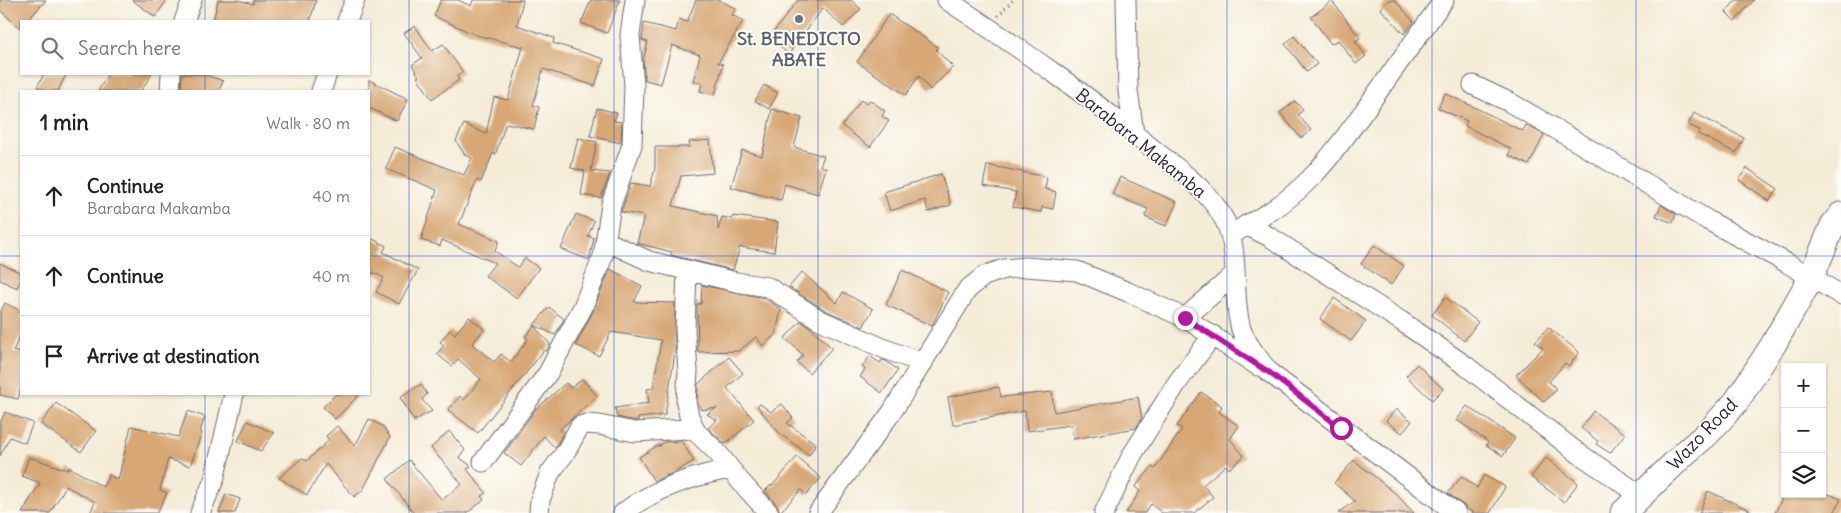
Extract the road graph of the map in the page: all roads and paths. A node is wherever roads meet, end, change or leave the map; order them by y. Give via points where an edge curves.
1 (192, 0) edge
2 (355, 0) edge
3 (635, 0) edge
4 (947, 0) edge
5 (1126, 0) edge
6 (1444, 0) edge
7 (184, 20) edge
8 (347, 20) edge
9 (171, 75) edge
10 (327, 75) edge
11 (1473, 86) dead end
12 (170, 90) edge
13 (321, 90) edge
14 (1134, 133) junction
15 (1841, 215) edge
16 (1239, 230) junction
17 (606, 240) junction
18 (688, 270) junction
19 (1235, 274) junction
20 (1811, 278) junction
21 (1841, 295) edge
22 (1185, 318) junction
23 (1213, 336) junction
24 (923, 363) junction
25 (1270, 373) junction
26 (234, 395) edge
27 (696, 432) junction
28 (483, 462) dead end
29 (730, 468) junction
30 (1642, 496) junction
31 (200, 513) edge
32 (539, 513) edge
33 (623, 513) edge
34 (769, 513) edge
35 (818, 513) edge
36 (1104, 513) edge
37 (1456, 513) edge
38 (1623, 513) edge

1 - 7 street
2 - 8 street
3 - 17 street via 630,35 634,86 632,145 612,205
4 - 14 street, Barabara Makamba
5 - 14 street via 1128,91
6 - 16 street via 1350,131 1311,179 1284,203
9 - 12 street
10 - 13 street
11 - 20 street via 1541,120 1708,221
14 - 16 street, Barabara Makamba via 1193,181 1224,219
15 - 20 main road, Wazo Road via 1833,225
16 - 19 street, Barabara Makamba
16 - 30 street via 1270,237 1402,321 1578,453
17 - 18 street via 649,261
17 - 28 street via 583,307 548,373
18 - 24 street via 768,287 820,320
18 - 27 street via 686,402
19 - 22 street
19 - 25 street, Barabara Makamba via 1242,330 1251,349
20 - 21 street
20 - 30 main road, Wazo Road via 1736,402
22 - 23 street
22 - 24 street via 1076,271 1026,266 1004,269 984,276 967,290
23 - 25 street
23 - 36 street via 1177,384 1132,455
24 - 35 street via 892,412
25 - 37 street, Barabara Makamba
26 - 31 street via 214,480
27 - 29 street
27 - 32 street via 687,429 635,432 599,425 580,426 550,473
29 - 33 street via 645,497
29 - 34 street
30 - 38 main road, Wazo Road

